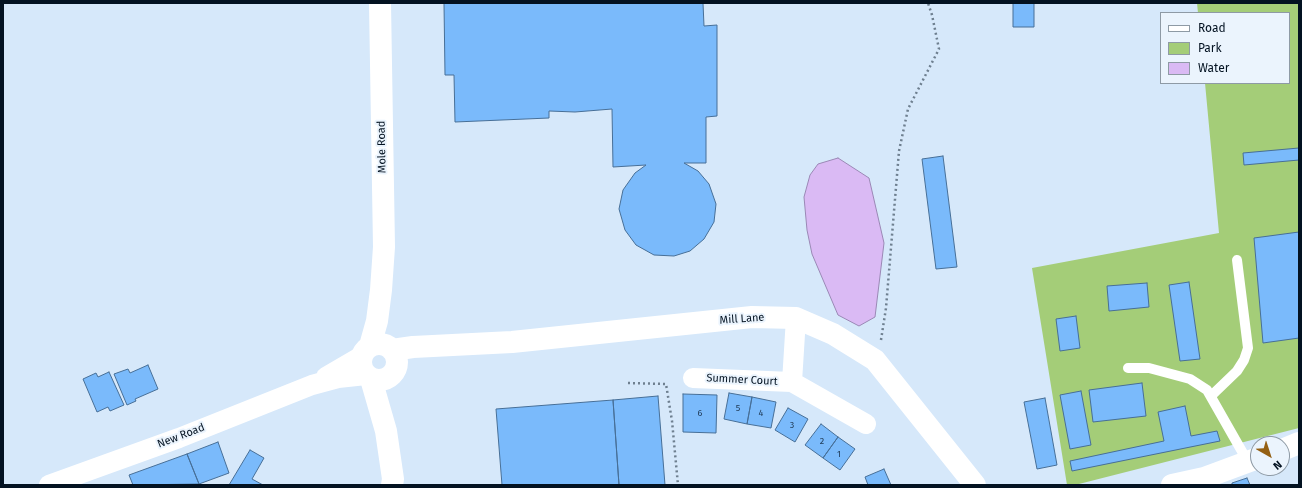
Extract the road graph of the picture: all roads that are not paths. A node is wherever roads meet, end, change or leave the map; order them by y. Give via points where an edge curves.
1 (380, 3) edge
2 (1236, 260) dead end
3 (796, 318) junction
4 (379, 362) junction
5 (1128, 368) dead end
6 (693, 378) dead end
7 (792, 382) junction
8 (1210, 396) junction
9 (866, 424) dead end
10 (1250, 456) edge
11 (1250, 461) edge
12 (49, 485) edge
13 (392, 485) edge
14 (975, 485) edge
15 (1172, 485) edge

1 - 4 street, Mole Road via 384,247 377,321
2 - 8 lane via 1248,348 1244,360 1236,371
3 - 4 street, Mill Lane via 752,317 512,342 413,347
3 - 7 street, Summer Court
3 - 14 street, Mill Lane via 833,334 875,360
4 - 12 street, New Road
4 - 13 street
5 - 8 lane via 1149,368 1190,379 1207,390
6 - 7 street, Summer Court
7 - 9 street, Summer Court
8 - 10 lane
11 - 15 street via 1204,478

